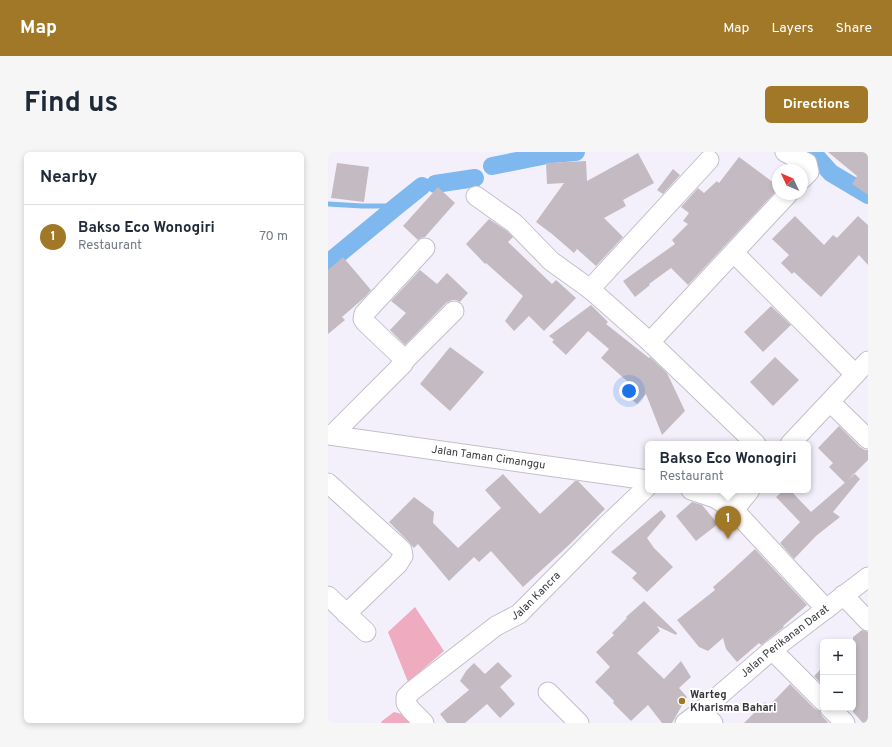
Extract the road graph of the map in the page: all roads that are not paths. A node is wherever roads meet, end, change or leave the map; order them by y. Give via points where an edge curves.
1 (785, 152) edge
2 (709, 160) dead end
3 (807, 164) edge
4 (476, 196) dead end
5 (783, 200) edge
6 (425, 248) dead end
7 (734, 253) junction
8 (590, 289) junction
9 (454, 311) dead end
10 (650, 342) junction
11 (404, 360) junction
12 (862, 368) edge
13 (830, 402) junction
14 (330, 435) edge
15 (868, 438) edge
16 (753, 441) edge
17 (793, 441) edge
18 (645, 480) edge
19 (328, 483) edge
20 (645, 489) edge
21 (700, 493) edge
22 (748, 493) edge
23 (734, 510) junction
24 (868, 577) edge
25 (843, 595) junction
26 (328, 596) edge
27 (826, 610) junction
28 (346, 614) junction
29 (868, 621) edge
30 (366, 632) dead end
31 (772, 650) junction
32 (548, 692) dead end
33 (820, 698) edge
34 (833, 711) edge
35 (707, 717) edge
36 (424, 723) edge
37 (579, 723) edge
38 (685, 723) edge
39 (845, 723) edge

1 - 3 street
2 - 8 street
4 - 8 street via 514,223 551,261
5 - 7 street
6 - 11 street via 364,314 363,319
7 - 10 street
7 - 12 street
8 - 10 street
9 - 11 street
10 - 16 street
11 - 14 street
12 - 13 street
13 - 15 street
13 - 17 street
14 - 18 street, Jalan Taman Cimanggu
19 - 28 street via 402,550 403,556 398,564
20 - 36 street, Jalan Kancra via 519,614 496,626 406,697 406,703
21 - 23 street via 715,498
22 - 23 street
23 - 27 street
24 - 25 street, Jalan Perikanan Darat
25 - 27 street, Jalan Perikanan Darat
25 - 29 street
26 - 28 street
27 - 31 street, Jalan Perikanan Darat
28 - 30 street
31 - 33 street
31 - 35 street, Jalan Perikanan Darat
32 - 37 street
34 - 39 street
35 - 38 street, Jalan Perikanan Darat

